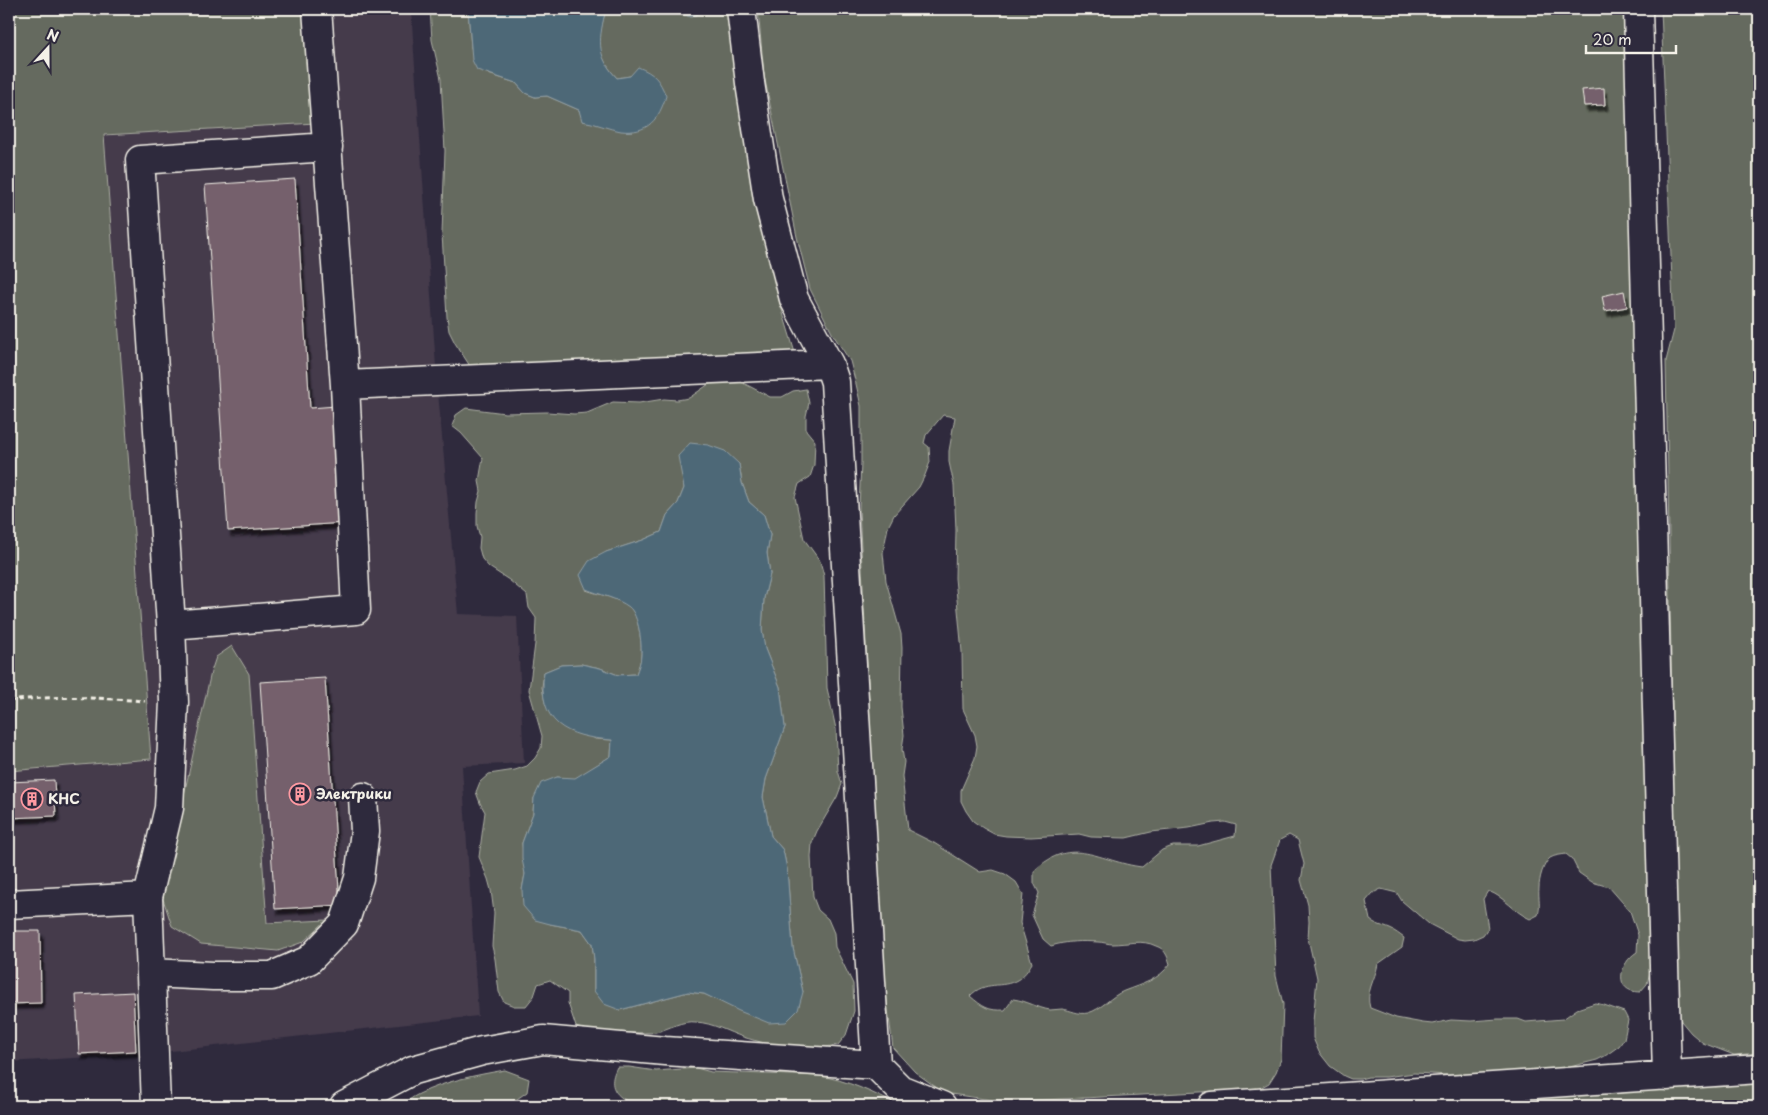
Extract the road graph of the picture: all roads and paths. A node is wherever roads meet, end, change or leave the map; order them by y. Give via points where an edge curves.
1 (317, 9) edge
2 (742, 9) edge
3 (1638, 9) edge
4 (328, 147) junction
5 (829, 364) junction
6 (345, 385) junction
7 (171, 625) junction
8 (9, 701) edge
9 (174, 702) junction
10 (363, 797) dead end
11 (148, 897) junction
12 (9, 904) edge
13 (151, 973) junction
14 (876, 1065) junction
15 (1759, 1069) edge
16 (1667, 1076) junction
17 (156, 1106) edge
18 (344, 1106) edge
19 (942, 1106) edge
20 (1212, 1106) edge

1 - 4 lane
2 - 5 lane via 768,198 794,299
3 - 16 lane
4 - 6 lane
4 - 7 lane via 140,160
5 - 6 lane
5 - 14 lane via 835,382
6 - 7 lane via 356,610
7 - 9 lane
8 - 9 path via 101,698
9 - 11 lane via 169,808
10 - 13 lane via 365,831 359,878 344,924 309,960 272,976
11 - 12 lane
11 - 13 lane
13 - 17 lane
14 - 18 lane via 543,1040 482,1051 412,1070
14 - 19 lane via 900,1089
15 - 16 lane
16 - 20 lane

